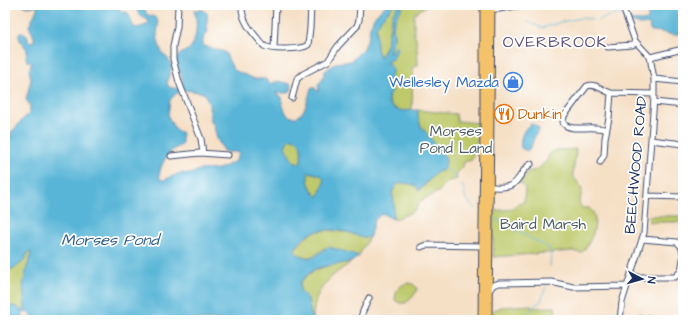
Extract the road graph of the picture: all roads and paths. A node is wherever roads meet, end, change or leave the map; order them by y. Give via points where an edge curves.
1 (178, 5) edge
2 (276, 5) edge
3 (311, 5) edge
4 (360, 5) edge
5 (522, 5) edge
6 (622, 5) edge
7 (487, 7) edge
8 (241, 8) edge
9 (637, 43) junction
10 (608, 47) dead end
11 (274, 48) junction
12 (683, 49) edge
13 (650, 57) junction
14 (654, 79) junction
15 (683, 82) edge
16 (612, 93) junction
17 (654, 94) junction
18 (292, 98) dead end
19 (654, 102) junction
20 (683, 105) edge
21 (606, 130) junction
22 (651, 140) junction
23 (683, 144) edge
24 (203, 153) junction
25 (228, 155) dead end
26 (171, 156) dead end
27 (600, 162) dead end
28 (531, 164) dead end
29 (489, 187) junction
30 (647, 196) junction
31 (683, 197) edge
32 (642, 239) junction
33 (482, 246) junction
34 (421, 247) dead end
35 (683, 253) edge
36 (683, 259) edge
37 (489, 274) junction
38 (630, 276) junction
39 (499, 283) junction
40 (627, 286) junction
41 (489, 291) junction
42 (369, 298) dead end
43 (649, 318) dead end
44 (360, 320) edge
45 (482, 320) edge
46 (488, 320) edge
47 (620, 320) edge
48 (634, 320) edge

1 - 24 street via 173,55 176,72 200,135
2 - 11 street
3 - 11 street via 308,45 298,48
4 - 18 street via 357,26 328,61 297,79
5 - 7 street via 500,9
6 - 9 street
7 - 29 highway
7 - 33 highway
8 - 11 street via 244,20 262,44
9 - 10 street
9 - 13 street
12 - 13 street
13 - 14 street, BEECHWOOD ROAD
14 - 15 street
14 - 17 street, BEECHWOOD ROAD
16 - 17 street
16 - 21 street
16 - 21 street via 595,85 587,86 562,121 569,128 598,127
17 - 19 street, BEECHWOOD ROAD
19 - 20 street
19 - 22 street, BEECHWOOD ROAD
21 - 27 street via 604,155
22 - 23 street
22 - 30 street, BEECHWOOD ROAD
24 - 25 street
24 - 26 street
28 - 29 street via 511,185
29 - 37 highway
30 - 31 street
30 - 32 street, BEECHWOOD ROAD
32 - 35 street via 676,242 681,246
32 - 38 street, BEECHWOOD ROAD
33 - 34 street
33 - 45 highway
36 - 38 street via 681,271 675,277
37 - 39 street
37 - 41 highway
38 - 40 street, BEECHWOOD ROAD
39 - 40 street via 551,282 573,287
39 - 41 street via 493,285
40 - 47 street, BEECHWOOD ROAD via 620,310
41 - 46 highway
42 - 44 street
43 - 48 street

